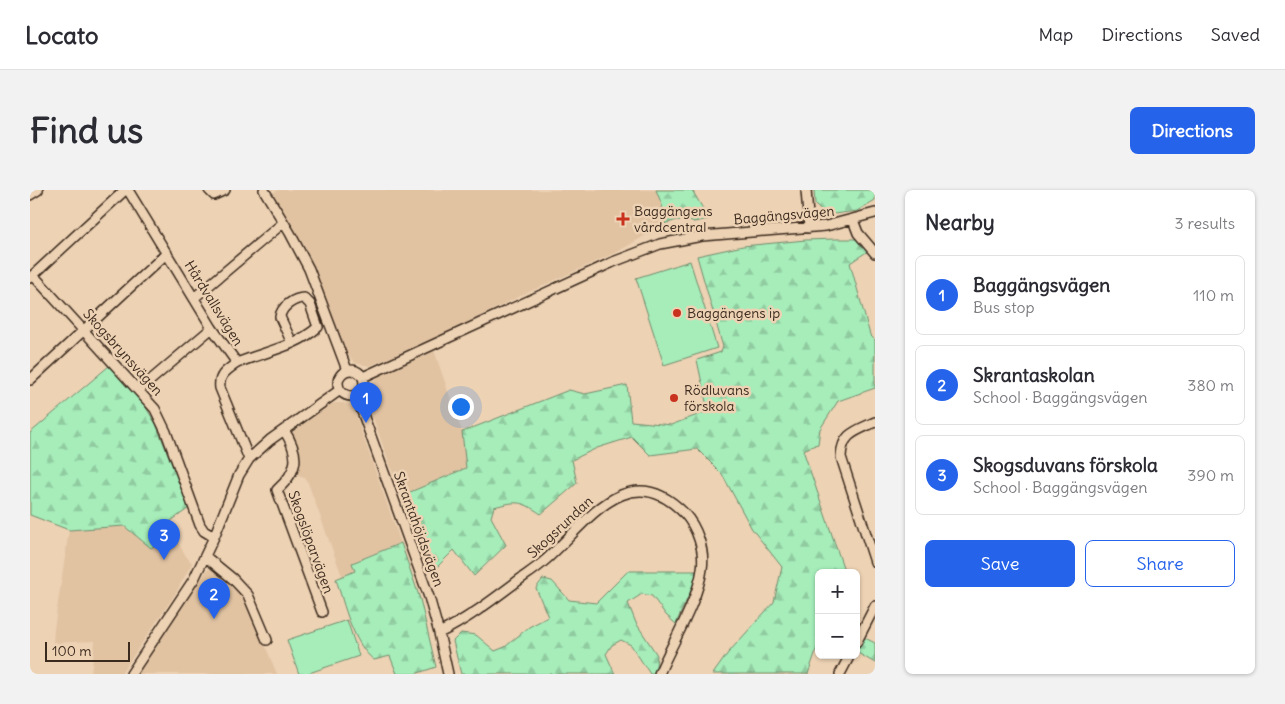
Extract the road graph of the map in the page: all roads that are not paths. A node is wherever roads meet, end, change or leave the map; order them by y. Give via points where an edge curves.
1 (38, 190) edge
2 (127, 190) edge
3 (209, 190) edge
4 (225, 190) edge
5 (264, 190) edge
6 (806, 190) edge
7 (30, 195) edge
8 (875, 213) edge
9 (853, 220) junction
10 (283, 223) junction
11 (809, 228) junction
12 (167, 253) junction
13 (875, 253) edge
14 (31, 276) edge
15 (194, 298) junction
16 (212, 328) junction
17 (84, 330) junction
18 (292, 343) junction
19 (236, 363) junction
20 (347, 370) junction
21 (363, 377) junction
22 (30, 380) edge
23 (140, 390) junction
24 (340, 390) junction
25 (356, 395) junction
26 (875, 422) edge
27 (284, 430) junction
28 (249, 459) junction
29 (214, 537) junction
30 (872, 544) edge
31 (206, 557) junction
32 (875, 562) edge
33 (875, 606) edge
34 (322, 612) dead end
35 (439, 633) junction
36 (860, 635) edge
37 (267, 640) dead end
38 (848, 659) edge
39 (131, 674) edge
40 (448, 674) edge
41 (659, 674) edge
42 (840, 674) edge

1 - 7 street
2 - 12 street, Hårdvallsvägen
2 - 14 street
3 - 4 street via 214,195
5 - 10 street
6 - 11 street
8 - 9 street, Baggängsvägen
9 - 11 street, Baggängsvägen
9 - 13 street via 858,233
10 - 15 street
10 - 20 street via 309,269
11 - 21 street, Baggängsvägen via 702,236 660,244 613,262
12 - 15 street, Hårdvallsvägen
12 - 17 street
14 - 17 street, Skogsbrynsvägen
15 - 16 street, Hårdvallsvägen
16 - 19 street, Hårdvallsvägen
16 - 23 street
17 - 22 street
17 - 23 street, Skogsbrynsvägen
18 - 18 street via 318,327 310,304 304,298 298,298 280,312
18 - 19 street
19 - 28 street, Hårdvallsvägen via 219,381
20 - 21 street via 356,370
20 - 24 street via 339,378
21 - 25 street via 363,388
23 - 29 street, Skogsbrynsvägen via 160,417 200,525
24 - 25 street
24 - 27 street
25 - 35 street, Skrantahöjdsvägen via 424,582
26 - 30 street via 851,433 842,448 843,464
27 - 28 street
27 - 34 street, Skogslöparvägen via 294,448 294,466 277,490
28 - 29 street via 239,475
29 - 31 street
30 - 32 street
31 - 37 street via 248,595
31 - 39 street
33 - 36 street
35 - 40 street, Skrantahöjdsvägen
35 - 41 street, Skogsrundan via 470,616 543,562 589,517 614,498 632,491 652,492 670,501 688,517 703,557 692,602
38 - 42 street

